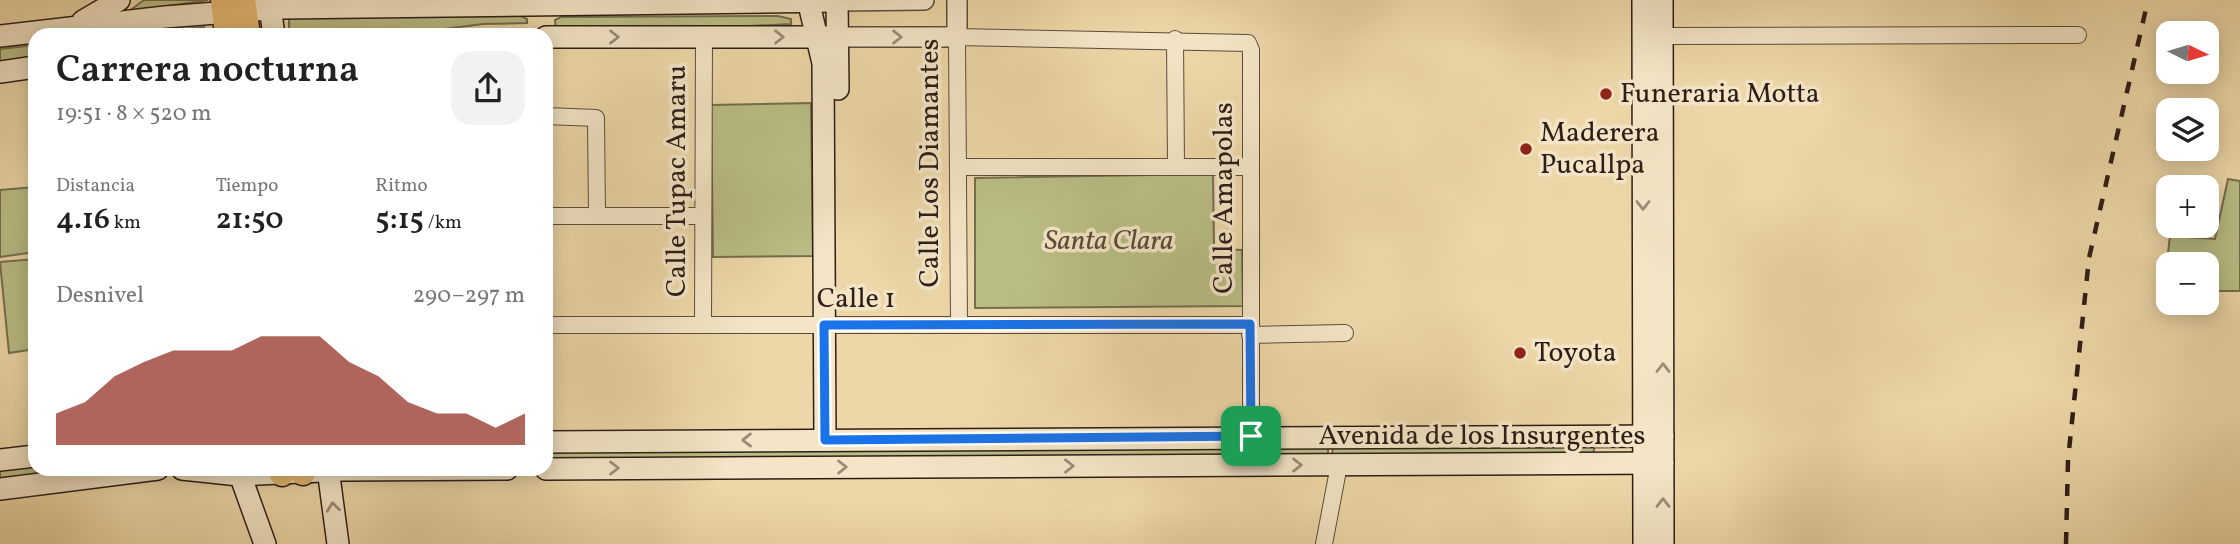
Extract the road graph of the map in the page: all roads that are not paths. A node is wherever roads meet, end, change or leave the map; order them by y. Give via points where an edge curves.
1 (119, 0) edge
2 (923, 0) edge
3 (957, 0) edge
4 (1643, 0) edge
5 (1662, 0) edge
6 (808, 1) edge
7 (837, 1) edge
8 (701, 2) edge
9 (270, 5) edge
10 (539, 5) junction
11 (235, 16) edge
12 (68, 27) junction
13 (60, 28) edge
14 (273, 28) edge
15 (538, 28) edge
16 (28, 32) edge
17 (2078, 35) dead end
18 (0, 36) edge
19 (1662, 36) junction
20 (553, 37) edge
21 (704, 37) junction
22 (828, 37) junction
23 (957, 37) junction
24 (1175, 40) junction
25 (28, 68) edge
26 (0, 72) edge
27 (553, 116) edge
28 (958, 167) junction
29 (1175, 167) junction
30 (1249, 167) junction
31 (553, 216) edge
32 (597, 216) junction
33 (703, 216) junction
34 (703, 325) junction
35 (832, 325) junction
36 (959, 325) junction
37 (553, 326) edge
38 (1250, 330) junction
39 (1345, 333) dead end
40 (1251, 436) junction
41 (1653, 436) junction
42 (832, 440) junction
43 (553, 442) edge
44 (28, 457) edge
45 (0, 460) edge
46 (1654, 463) junction
47 (1339, 465) junction
48 (553, 469) edge
49 (103, 476) edge
50 (201, 476) edge
51 (239, 476) edge
52 (329, 476) edge
53 (0, 489) edge
54 (252, 512) junction
55 (265, 544) edge
56 (338, 544) edge
57 (1324, 544) edge
58 (1644, 544) edge
59 (1663, 544) edge

1 - 12 main road
2 - 7 street
3 - 23 street, Calle Los Diamantes
4 -> 41 main road
5 - 19 main road
6 - 7 main road
6 - 8 main road
6 - 22 main road
7 - 22 main road
8 - 10 main road
9 - 10 main road
9 - 11 main road
9 - 14 main road
10 - 15 main road
11 - 12 main road
12 - 13 main road
16 - 18 main road
17 - 19 street
41 -> 19 main road
20 -> 21 main road
21 -> 22 main road
21 - 33 street, Calle Tupac Amaru
22 -> 23 street
22 - 35 main road via 824,93
23 - 24 street
23 - 28 street, Calle Los Diamantes
24 - 29 street
24 - 30 street, Calle Amapolas via 1248,43
25 - 26 main road
27 - 32 street via 596,118
28 - 29 street
28 - 36 street, Calle Los Diamantes
29 - 30 street
30 - 38 street, Calle Amapolas
31 - 32 street
32 - 33 street
33 - 34 street, Calle Tupac Amaru
34 - 35 street, Calle 1
34 - 37 street, Calle 1
35 - 36 street, Calle 1
35 - 42 main road
36 - 38 street, Calle 1
38 - 39 street, Calle 1
38 - 40 street, Calle Amapolas
40 - 41 main road, Avenida de los Insurgentes
40 - 42 main road, Avenida de los Insurgentes
41 - 46 main road
42 -> 43 main road, Avenida de los Insurgentes
44 - 45 main road
46 - 47 main road, Avenida de los Insurgentes
46 - 58 main road
59 -> 46 main road
48 -> 47 main road, Avenida de los Insurgentes
47 - 57 street
49 - 53 main road
50 - 54 main road via 230,491
51 - 54 main road
56 -> 52 main road
54 - 55 main road

